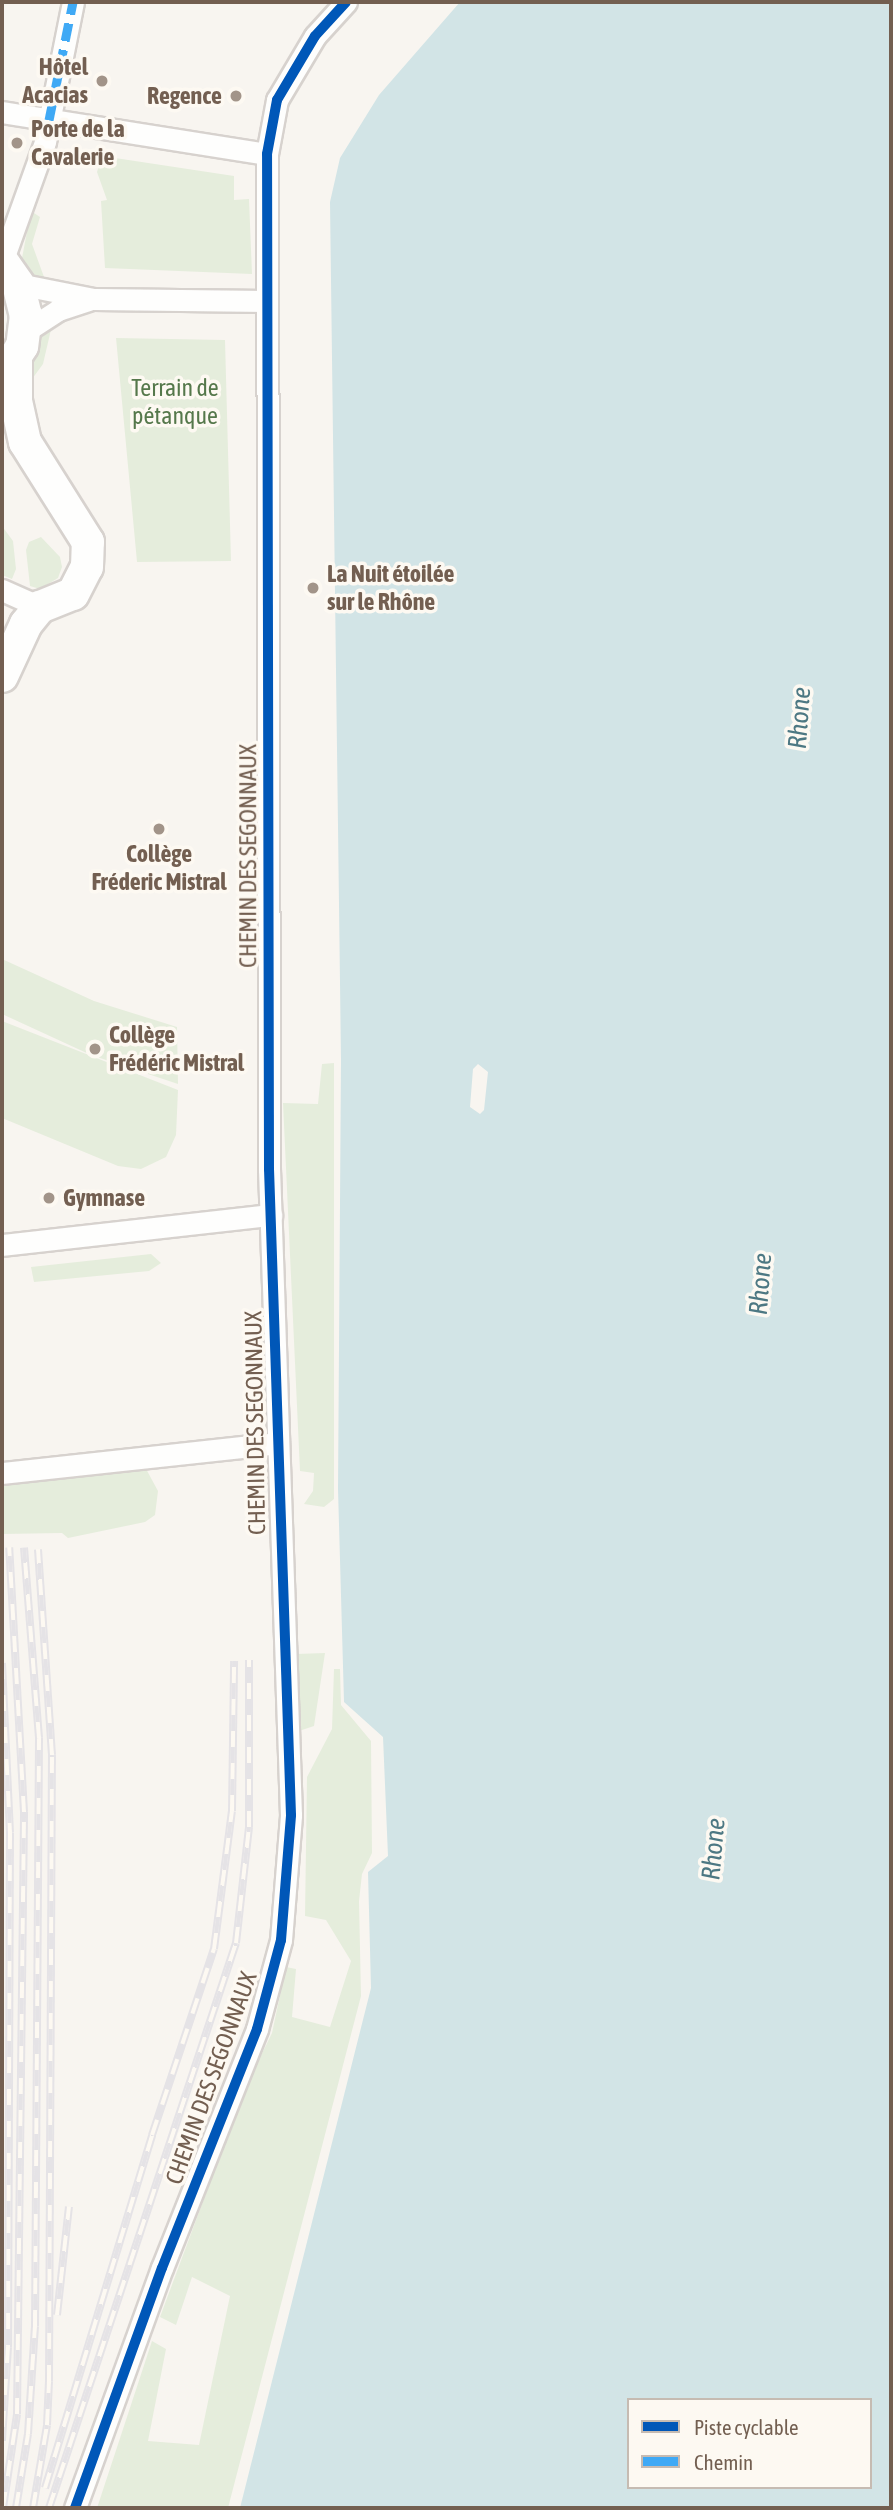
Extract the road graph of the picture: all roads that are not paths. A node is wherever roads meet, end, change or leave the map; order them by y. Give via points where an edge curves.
1 (73, 2) edge
2 (346, 2) edge
3 (2, 112) edge
4 (49, 120) junction
5 (267, 154) junction
6 (25, 194) junction
7 (2, 217) edge
8 (7, 269) edge
9 (94, 299) junction
10 (267, 301) junction
11 (26, 331) junction
12 (9, 369) edge
13 (13, 432) edge
14 (2, 590) edge
15 (40, 607) junction
16 (2, 676) edge
17 (271, 1215) junction
18 (2, 1245) edge
19 (277, 1443) junction
20 (2, 1473) edge
21 (75, 2508) edge

1 - 4 street
2 - 5 street, CHEMIN DES SEGONNAUX via 315,36 277,100
3 - 4 street
4 - 5 street
4 - 6 street
5 - 10 street, CHEMIN DES SEGONNAUX
6 - 7 street
6 - 8 street
8 - 9 street
8 - 11 street
9 - 10 street
9 - 11 street via 58,310
10 - 17 street, CHEMIN DES SEGONNAUX
11 - 12 street
12 - 13 street via 16,401
13 - 15 street via 88,542 83,581 73,594
14 - 15 street
15 - 16 street via 26,624
17 - 18 street
17 - 19 street, CHEMIN DES SEGONNAUX
19 - 20 street
19 - 21 street, CHEMIN DES SEGONNAUX via 291,1815 281,1940 257,2029 162,2269

